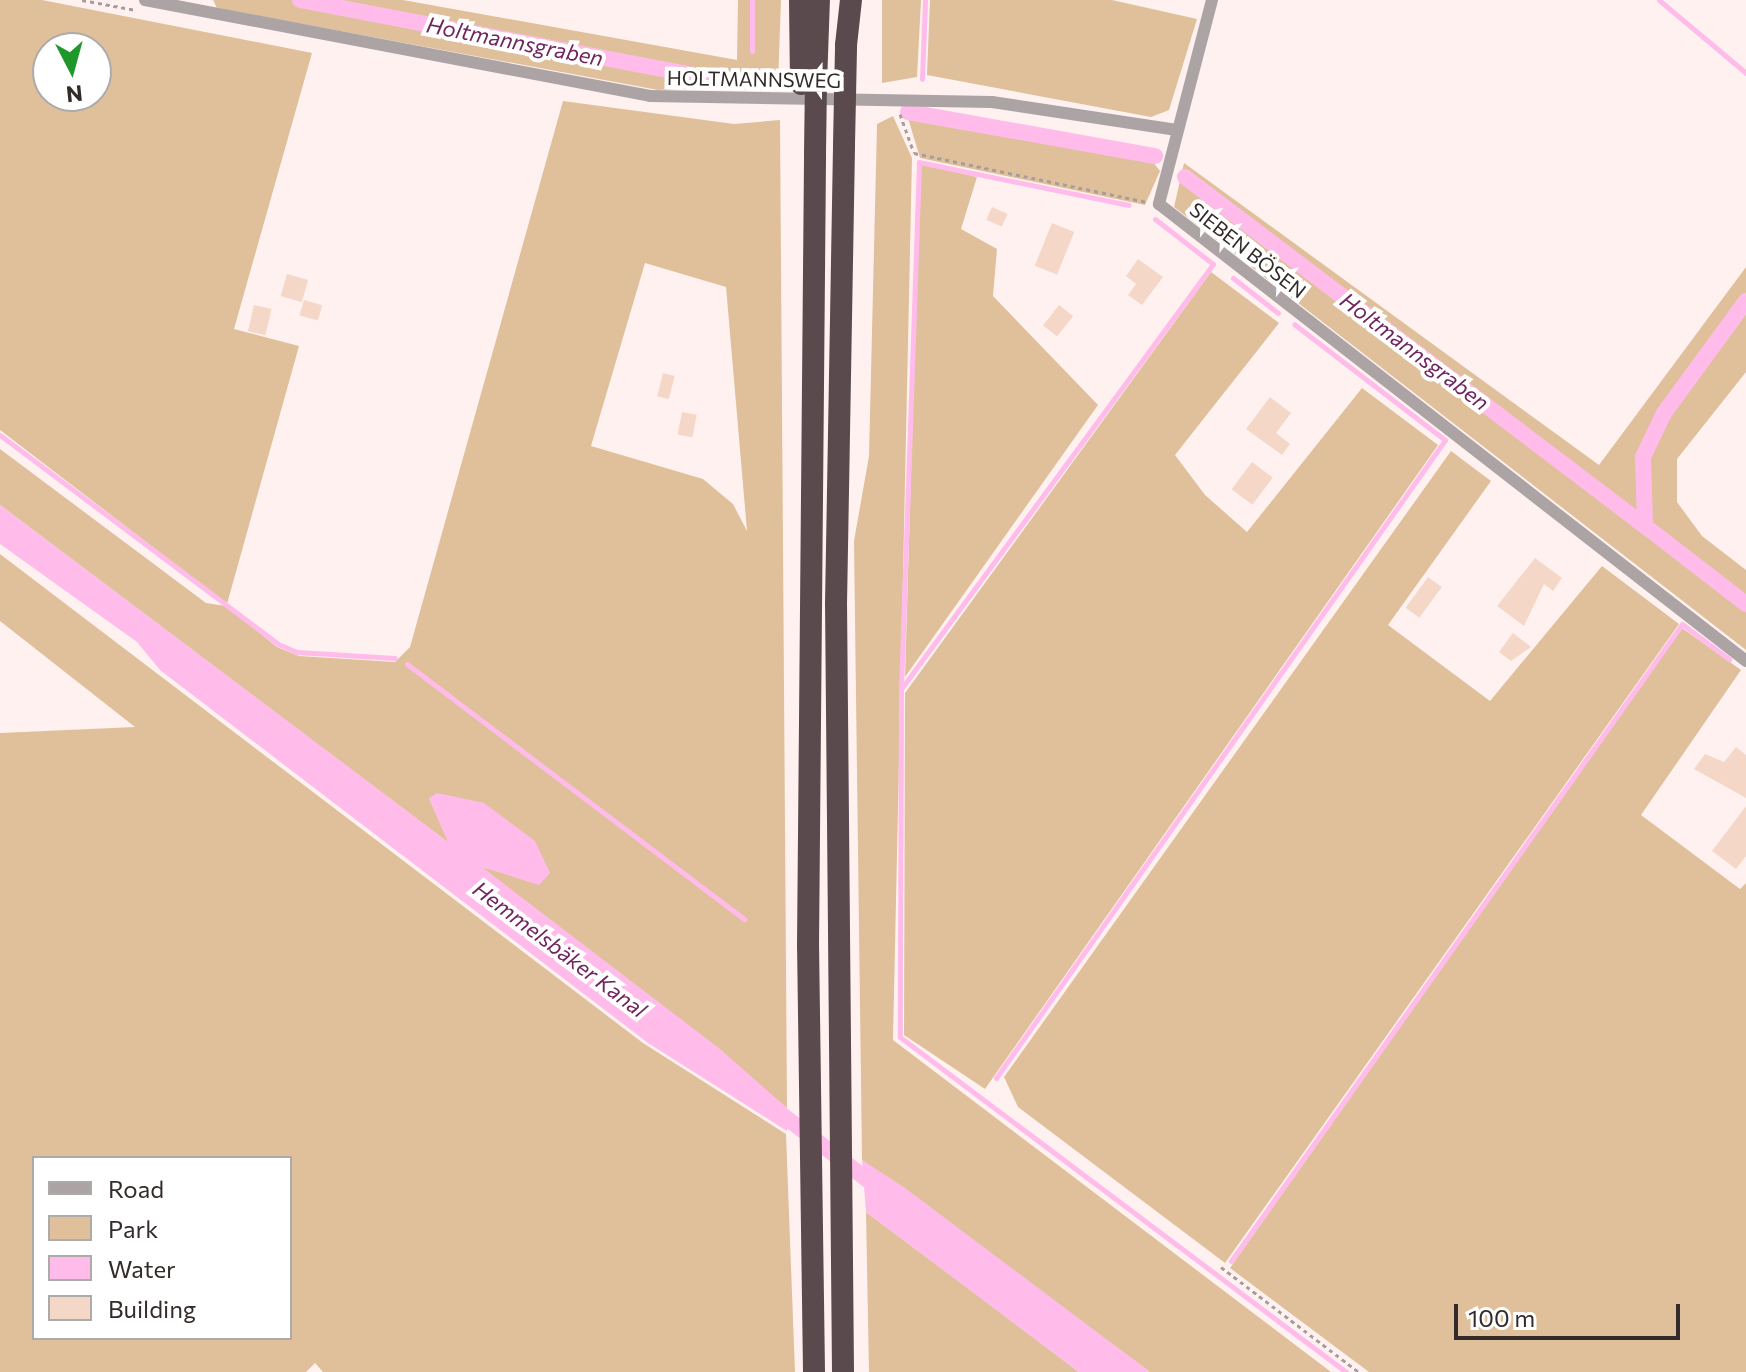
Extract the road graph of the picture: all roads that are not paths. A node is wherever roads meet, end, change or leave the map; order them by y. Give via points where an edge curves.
1 (145, 0) edge
2 (800, 0) edge
3 (819, 0) edge
4 (849, 0) edge
5 (1212, 0) edge
6 (200, 5) edge
7 (809, 84) junction
8 (1177, 130) junction
9 (1746, 661) edge
10 (814, 1372) edge
11 (843, 1372) edge

1 - 6 street, HOLTMANNSWEG
2 - 7 highway
3 - 7 highway
4 - 11 highway, bridge via 838,1079
5 - 8 street, SIEBEN BÖSEN
6 - 8 street, HOLTMANNSWEG via 650,96 992,102
7 - 10 highway, bridge
8 - 9 street, SIEBEN BÖSEN via 1159,204

